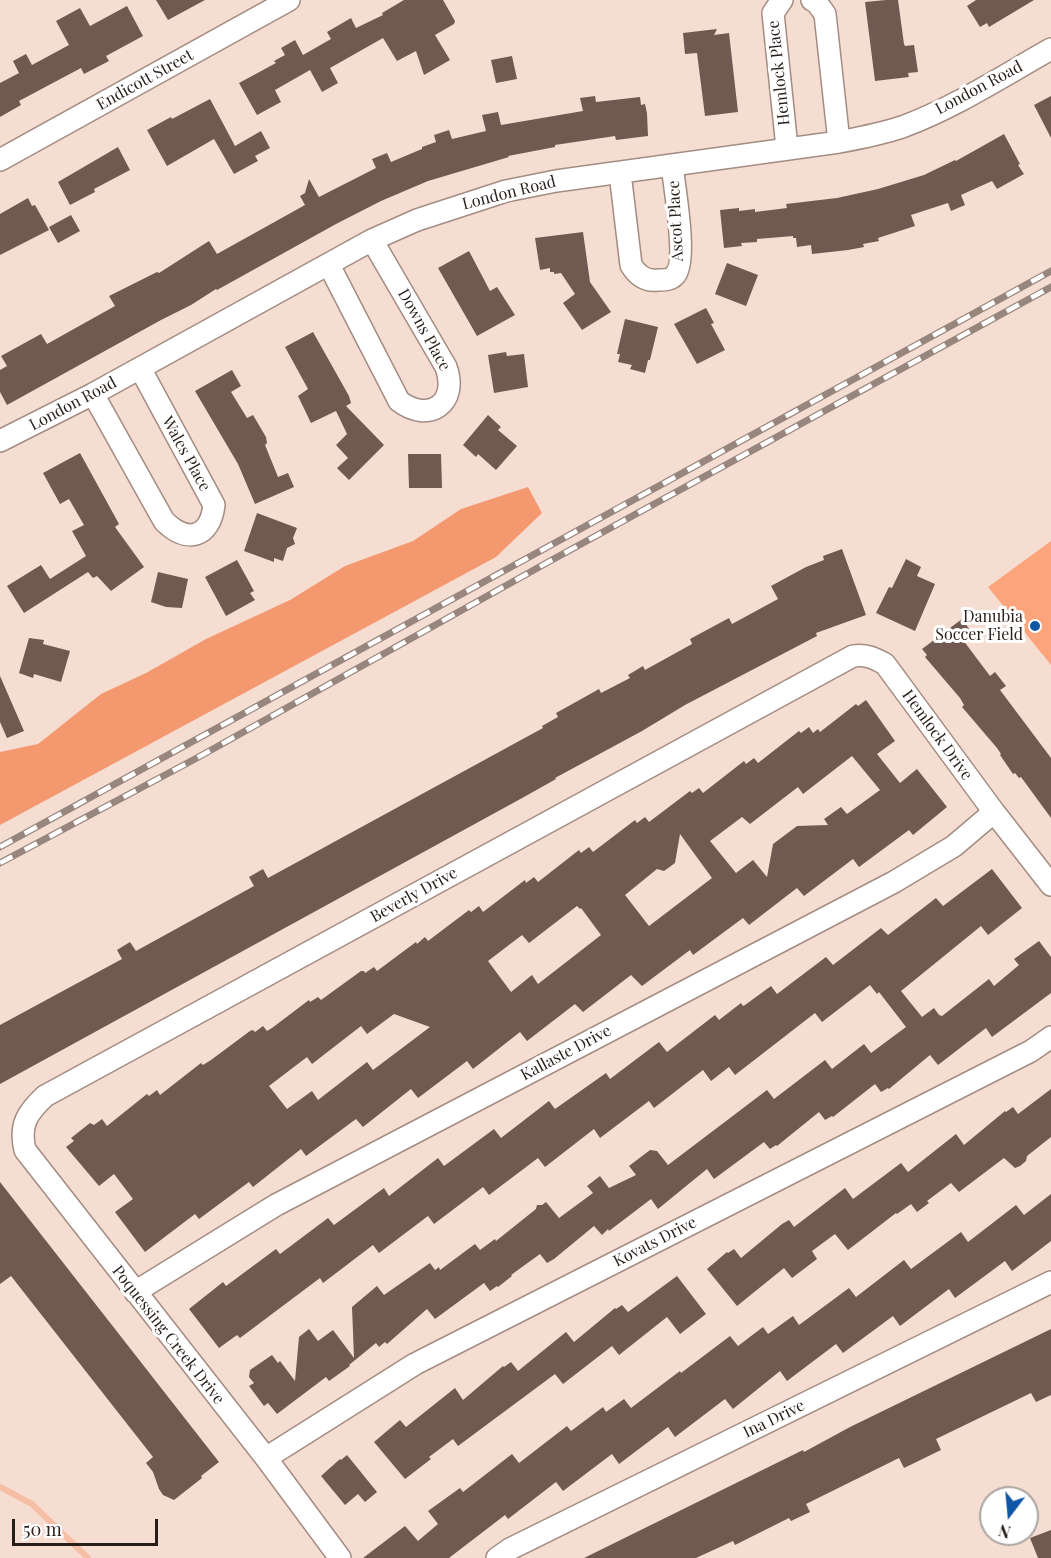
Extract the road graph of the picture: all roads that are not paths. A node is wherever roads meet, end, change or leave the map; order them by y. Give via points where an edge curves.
1 (289, 0) edge
2 (782, 0) edge
3 (812, 0) edge
4 (1051, 49) edge
5 (838, 142) junction
6 (788, 148) junction
7 (0, 160) edge
8 (672, 165) junction
9 (620, 173) junction
10 (372, 240) junction
11 (329, 265) junction
12 (140, 368) junction
13 (93, 394) junction
14 (0, 441) edge
15 (795, 688) joint
16 (994, 812) junction
17 (1051, 885) edge
18 (1051, 1036) edge
19 (35, 1105) joint
20 (1051, 1282) edge
21 (135, 1292) junction
22 (266, 1458) junction
23 (340, 1558) edge
24 (497, 1558) edge

1 - 7 street, Endicott Street
2 - 6 street, Hemlock Place via 773,13
3 - 5 street via 825,14
4 - 5 street, London Road via 904,126
5 - 6 street, London Road
6 - 8 street, London Road
8 - 9 street, London Road
8 - 9 street, Ascot Place via 681,255 675,276 662,280 645,279 631,265
9 - 10 street, London Road via 507,191 417,220
10 - 11 street, London Road
10 - 11 street, Downs Place via 446,367 450,385 447,399 433,409 410,408 399,401
11 - 12 street, London Road
12 - 13 street, London Road
12 - 13 street, Wales Place via 214,505 213,519 204,530 189,535 174,531 164,521
13 - 14 street, London Road
15 - 16 street, Hemlock Drive via 854,656 872,657 885,664
15 - 19 street, Beverly Drive via 45,1096
16 - 17 street, Hemlock Drive
16 - 21 street, Kallaste Drive via 954,846 894,882 276,1205
18 - 22 street, Kovats Drive via 1031,1051 415,1364
19 - 21 street, Poquessing Creek Drive via 23,1127 26,1150
20 - 24 street, Ina Drive
21 - 22 street, Poquessing Creek Drive
22 - 23 street, Poquessing Creek Drive

